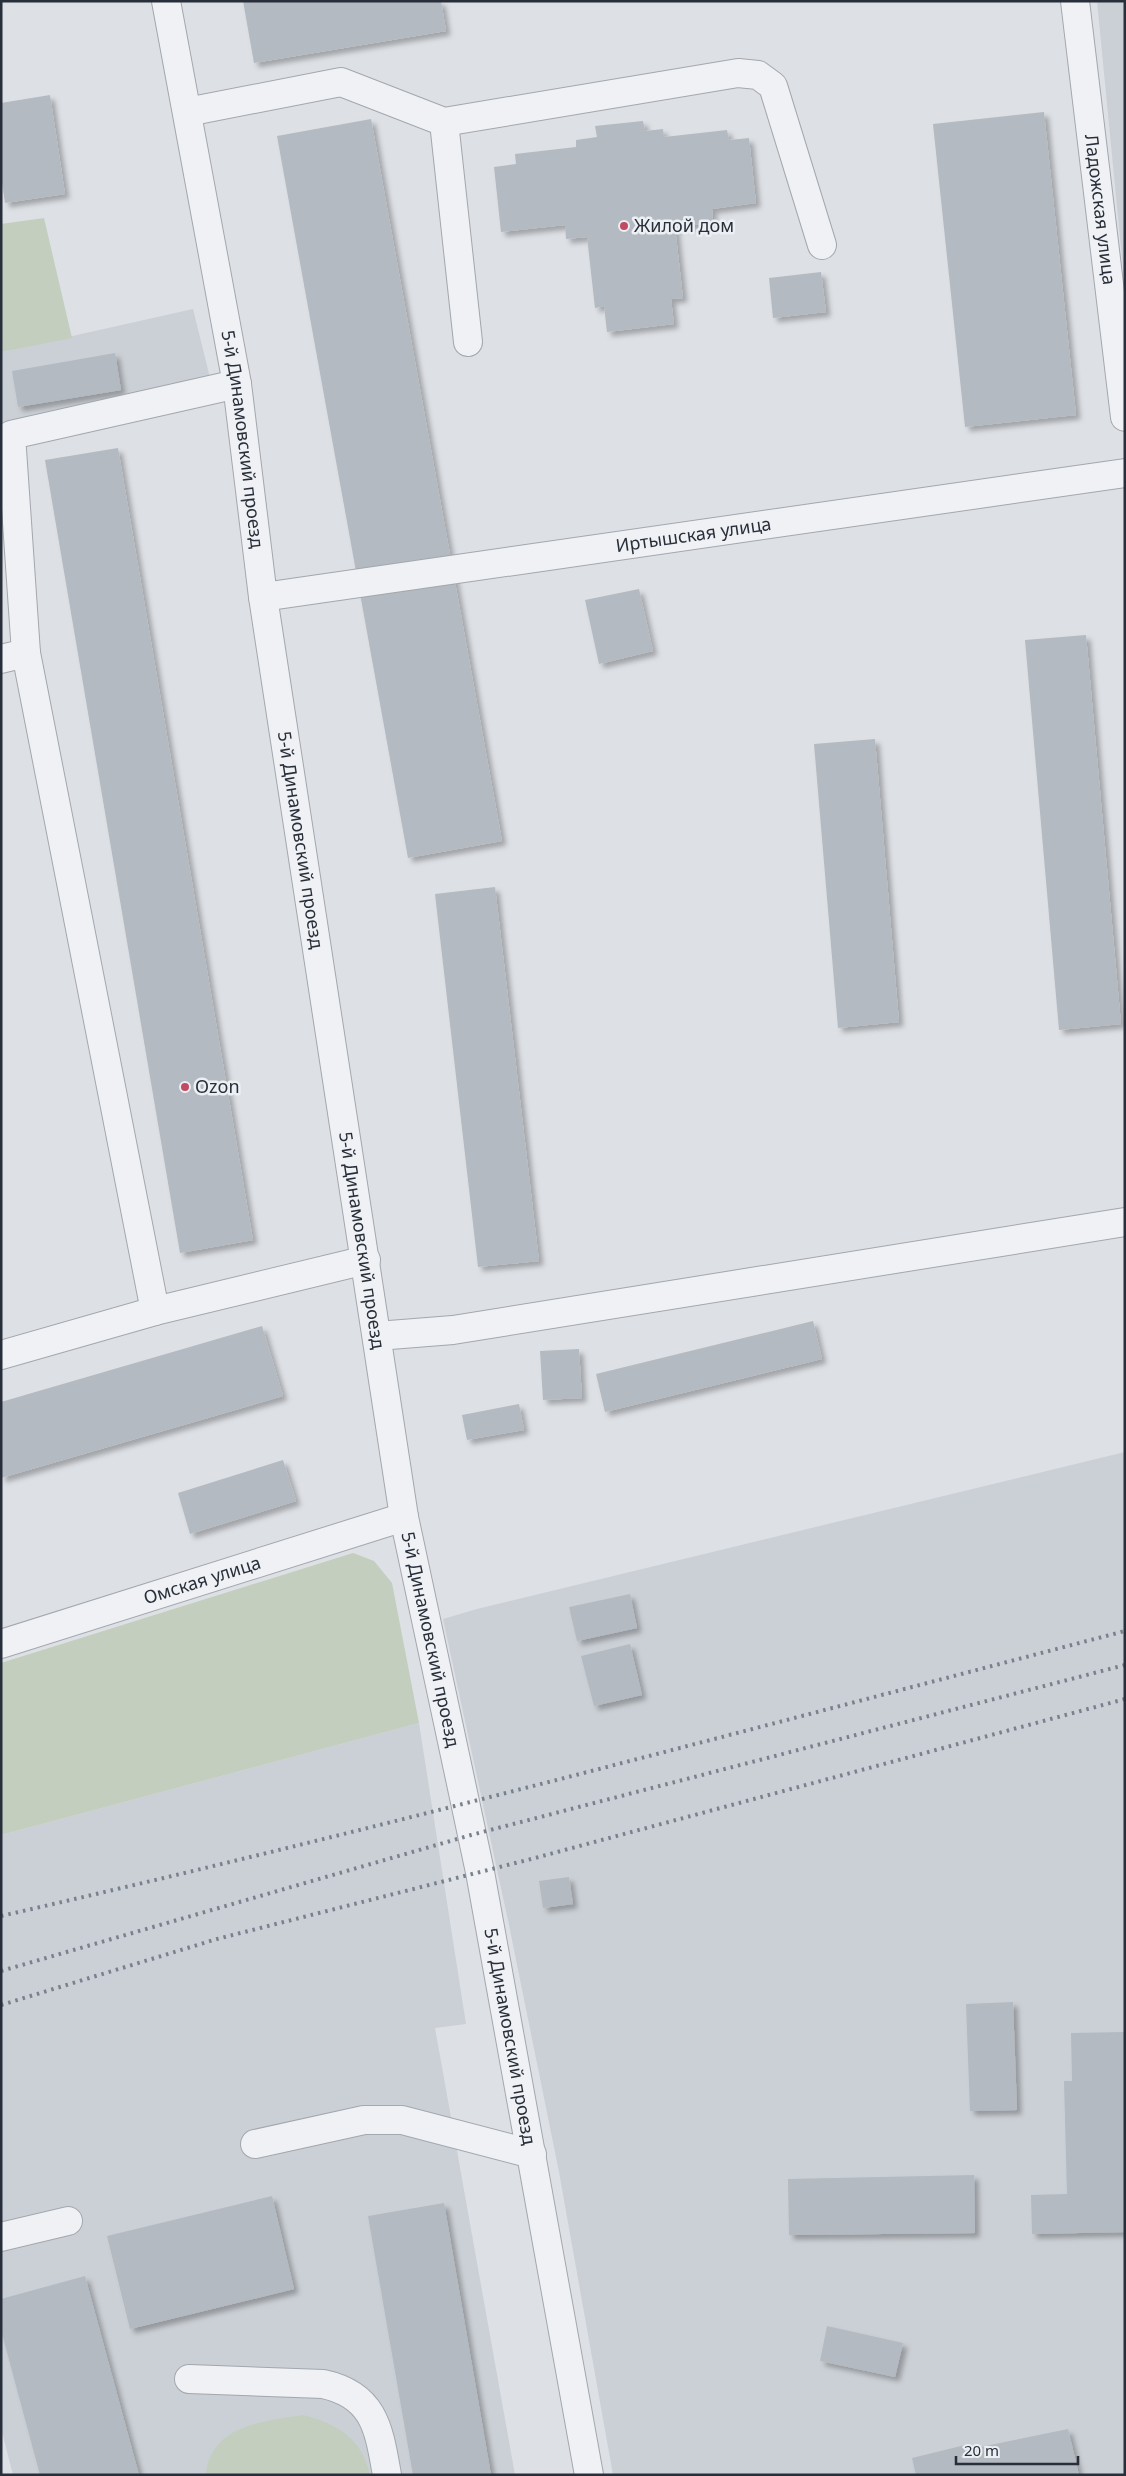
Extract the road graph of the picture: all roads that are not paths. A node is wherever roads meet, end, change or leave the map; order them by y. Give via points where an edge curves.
1 (166, 1) edge
2 (1075, 1) edge
3 (187, 112) junction
4 (444, 122) junction
5 (822, 245) dead end
6 (1117, 295) edge
7 (468, 342) dead end
8 (237, 384) junction
9 (1125, 417) edge
10 (1125, 473) edge
11 (263, 597) junction
12 (13, 656) edge
13 (1125, 1222) edge
14 (366, 1260) junction
15 (155, 1311) junction
16 (377, 1336) junction
17 (1, 1355) edge
18 (404, 1517) junction
19 (1, 1644) edge
20 (255, 2144) dead end
21 (532, 2154) junction
22 (68, 2221) dead end
23 (1, 2237) edge
24 (189, 2379) dead end
25 (387, 2475) edge
26 (589, 2475) edge

1 - 3 street, 5-й Динамовский проезд
2 - 6 street, Ладожская улица
3 - 4 street via 341,82
3 - 8 street, 5-й Динамовский проезд
4 - 5 street via 738,73 758,75 773,86
4 - 7 street
6 - 9 street, Ладожская улица
8 - 11 street, 5-й Динамовский проезд
8 - 12 street via 10,435
10 - 11 street, Иртышская улица
11 - 14 street, 5-й Динамовский проезд
12 - 15 street
13 - 16 street via 453,1330
14 - 15 street
14 - 16 street, 5-й Динамовский проезд
15 - 17 street
16 - 18 street, 5-й Динамовский проезд
18 - 19 street, Омская улица
18 - 21 street, 5-й Динамовский проезд via 480,1872
20 - 21 street via 382,2119 402,2120
21 - 26 street, 5-й Динамовский проезд
22 - 23 street
24 - 25 street via 338,2387 355,2396 368,2409 380,2432

